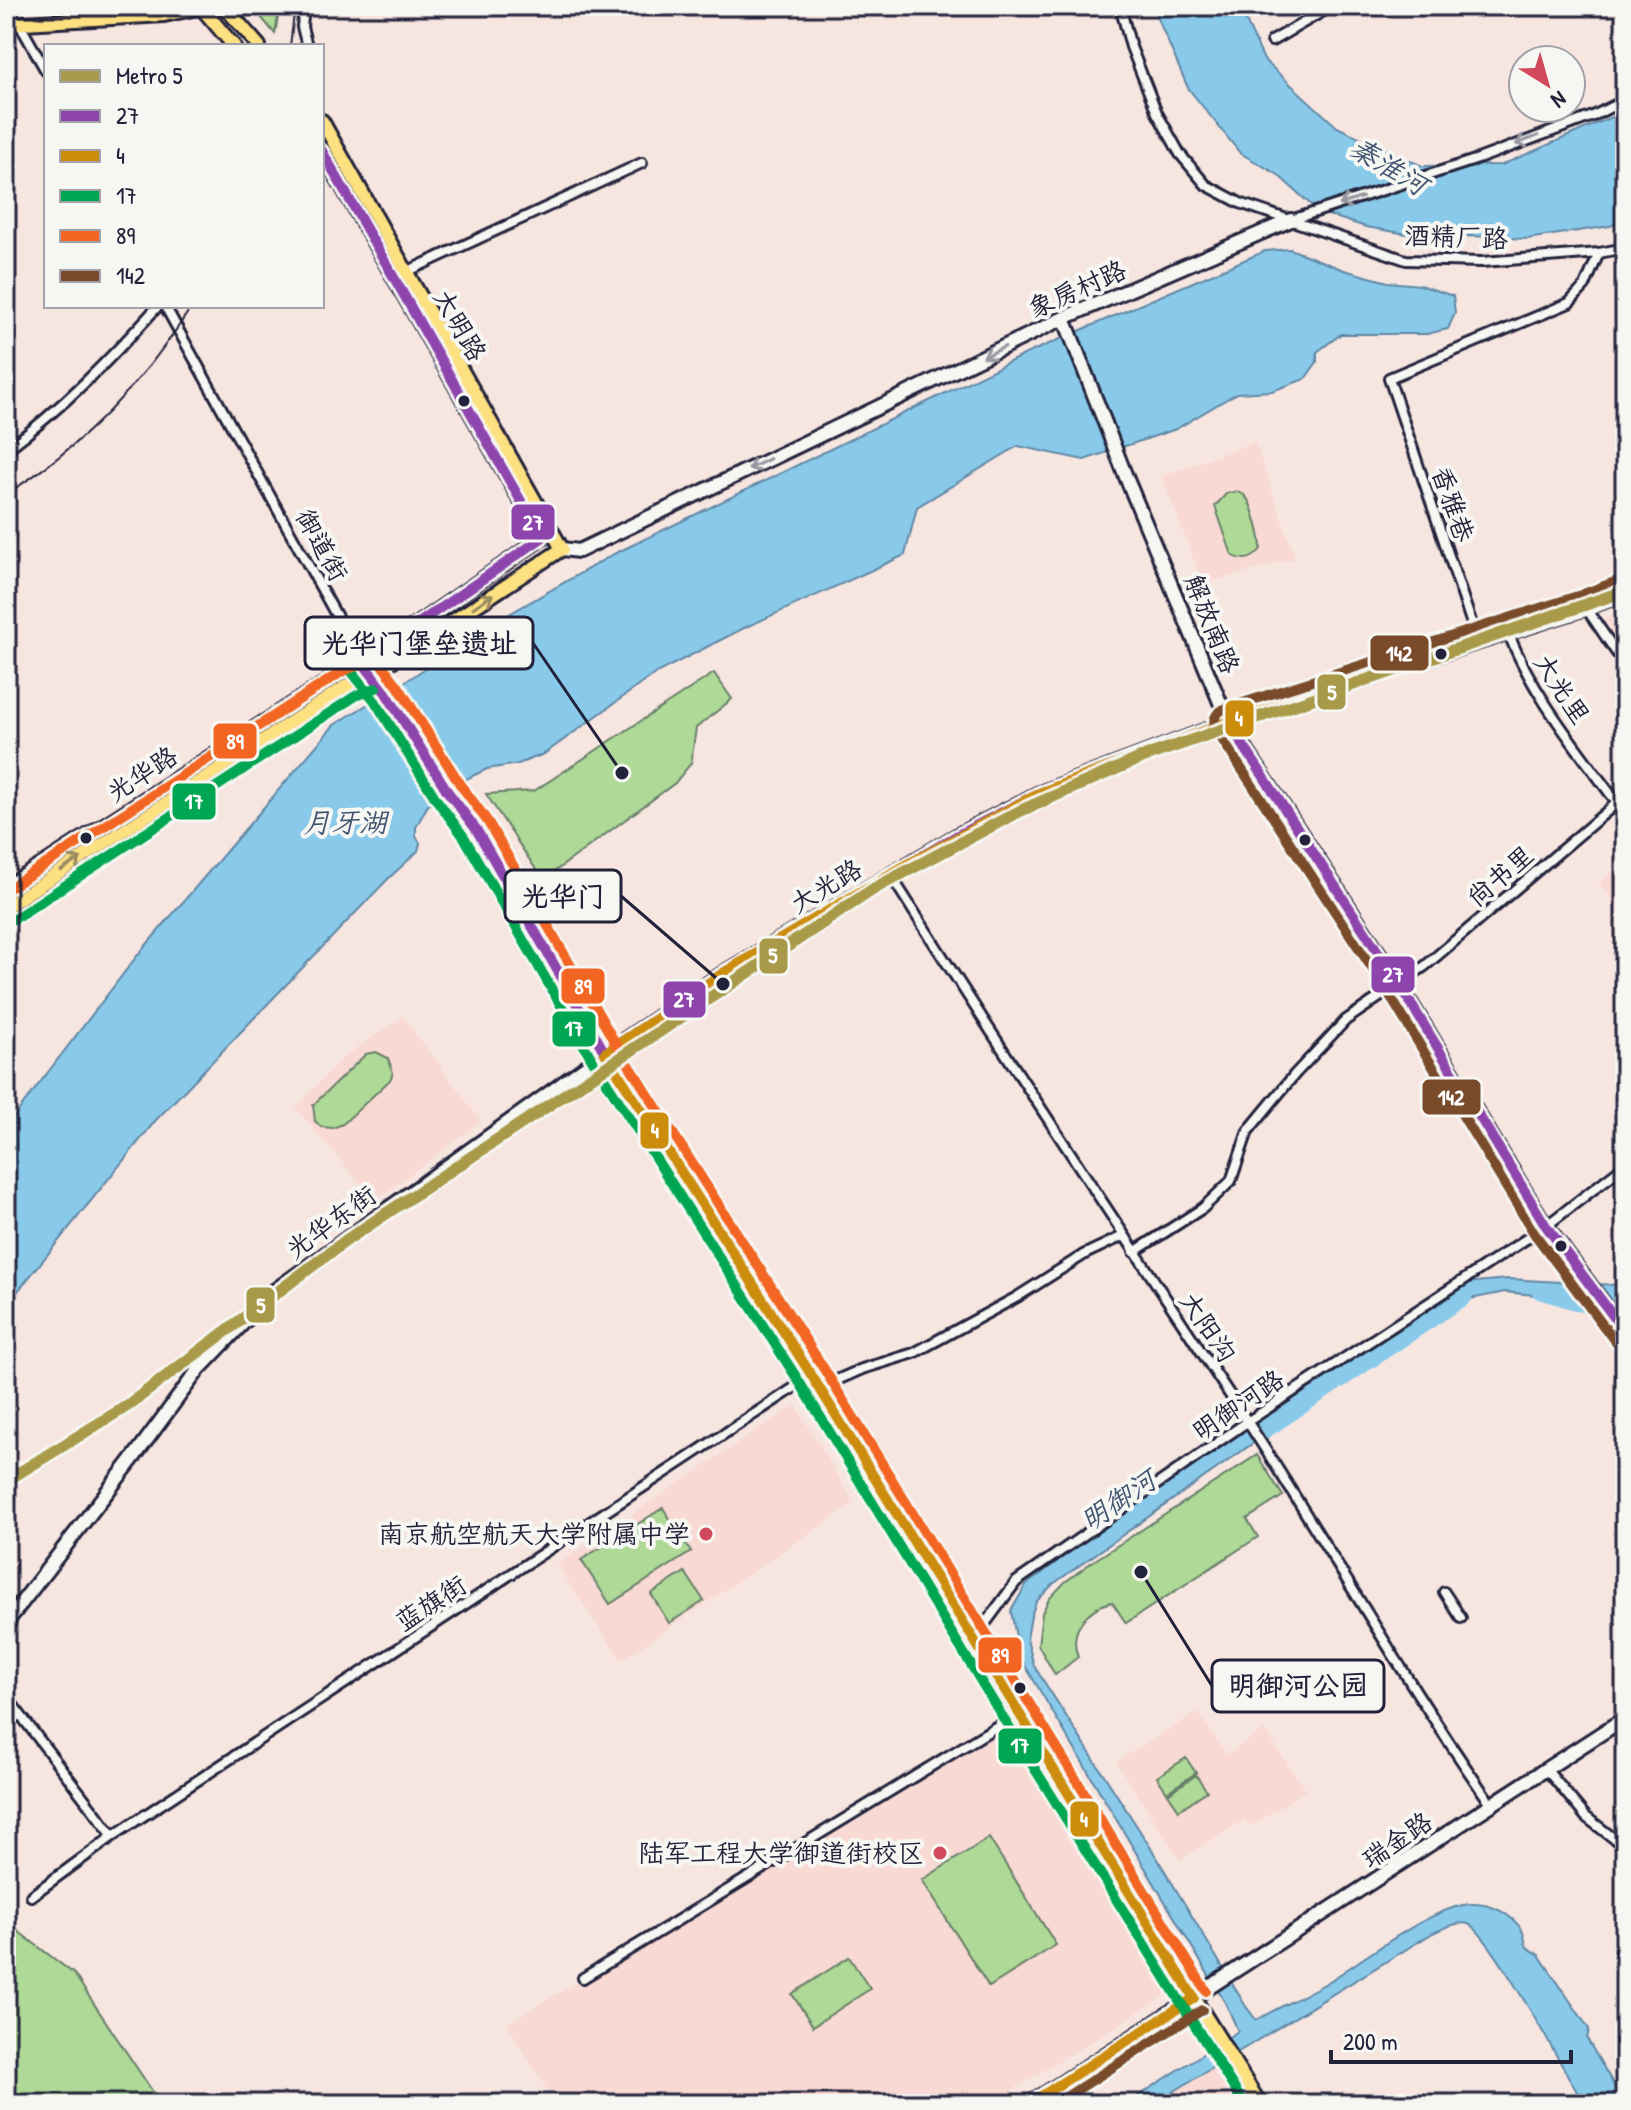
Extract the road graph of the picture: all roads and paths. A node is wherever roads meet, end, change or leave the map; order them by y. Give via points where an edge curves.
1 (224, 6) edge
2 (304, 6) edge
3 (1120, 6) edge
4 (1332, 6) edge
5 (203, 7) edge
6 (12, 24) edge
7 (1272, 41) dead end
8 (232, 44) edge
9 (257, 44) edge
10 (306, 44) edge
11 (44, 68) edge
12 (1625, 100) edge
13 (324, 125) edge
14 (324, 155) edge
15 (642, 163) dead end
16 (1291, 220) junction
17 (1625, 248) edge
18 (1599, 253) junction
19 (406, 273) junction
20 (393, 278) junction
21 (156, 308) edge
22 (166, 308) edge
23 (1064, 318) junction
24 (6, 450) edge
25 (542, 538) joint
26 (562, 549) junction
27 (1625, 593) edge
28 (1586, 608) junction
29 (1508, 632) junction
30 (1478, 642) junction
31 (362, 662) junction
32 (1625, 665) edge
33 (371, 675) junction
34 (1228, 722) junction
35 (1625, 796) edge
36 (1617, 803) junction
37 (890, 874) junction
38 (6, 888) edge
39 (6, 907) edge
40 (725, 972) joint
41 (1399, 984) junction
42 (605, 1053) junction
43 (1625, 1165) edge
44 (1546, 1226) junction
45 (1123, 1236) junction
46 (1134, 1252) junction
47 (1625, 1332) edge
48 (812, 1376) junction
49 (819, 1388) junction
50 (1247, 1422) junction
51 (1444, 1592) dead end
52 (1461, 1618) dead end
53 (6, 1623) edge
54 (973, 1640) junction
55 (6, 1696) edge
56 (1017, 1714) junction
57 (1625, 1718) edge
58 (1546, 1769) junction
59 (1491, 1804) junction
60 (113, 1836) junction
61 (1625, 1847) edge
62 (31, 1896) dead end
63 (583, 1978) dead end
64 (1194, 1998) junction
65 (1029, 2104) edge
66 (1260, 2104) edge

1 - 9 main road
2 - 10 street
3 - 16 street, 酒精厂路 via 1157,113 1180,154 1206,185
4 - 7 street
5 - 6 main road via 164,15
5 - 8 main road
6 - 11 street
12 -> 16 street, 象房村路 via 1478,159
13 - 19 main road, 大明路
14 - 20 main road, 大明路
15 - 19 street
16 - 18 street, 酒精厂路 via 1406,260 1482,262
16 - 23 street, 象房村路
17 - 18 street, 酒精厂路
18 - 30 street, 香雅巷 via 1585,286 1569,303 1389,378
19 - 20 street
19 - 26 main road, 大明路
20 - 25 main road, 大明路
21 - 24 street via 87,382
22 - 31 street, 御道街
23 -> 26 street, 象房村路 via 579,551
23 - 34 street, 解放南路
25 - 31 main road, 光华路
33 -> 26 main road, 光华路
27 - 28 street, 大光路
28 - 29 street, 大光路
28 - 32 street
29 - 30 street, 大光路
29 - 36 street, 大光里 via 1544,704
30 - 34 street, 大光路
31 - 33 main road
31 - 38 main road, 光华路
39 -> 33 main road, 光华路
33 - 42 main road via 476,829
34 - 37 street, 大光路 via 1037,794
34 - 41 street, 解放南路
35 - 36 street, 尚书里
36 - 41 street, 尚书里
37 - 40 street, 大光路
37 - 45 street, 大阳沟
40 - 42 main road
41 - 44 street, 解放南路
41 - 46 street, 尚书里 via 1346,1020 1295,1074 1248,1131 1231,1181 1203,1208
42 - 48 main road
42 - 53 street, 光华东街 via 274,1291 199,1369
43 - 44 street, 明御河路
44 - 47 main road
44 - 47 street, 解放南路
44 - 50 street, 明御河路
45 - 46 street, 大阳沟
45 - 49 street via 914,1353
46 - 50 street, 大阳沟
48 - 49 main road
48 - 60 street, 蓝旗街
49 - 54 main road
50 - 54 street, 明御河路 via 1016,1582
50 - 59 street, 大阳沟 via 1430,1718
51 - 52 street
54 - 56 main road
55 - 60 street
56 - 63 street
56 - 64 main road
57 - 58 street, 瑞金路
58 - 59 street, 瑞金路
58 - 61 street via 1586,1817
59 - 64 street, 瑞金路
60 - 62 street, 蓝旗街
64 - 65 street, 瑞金路
64 - 66 main road

